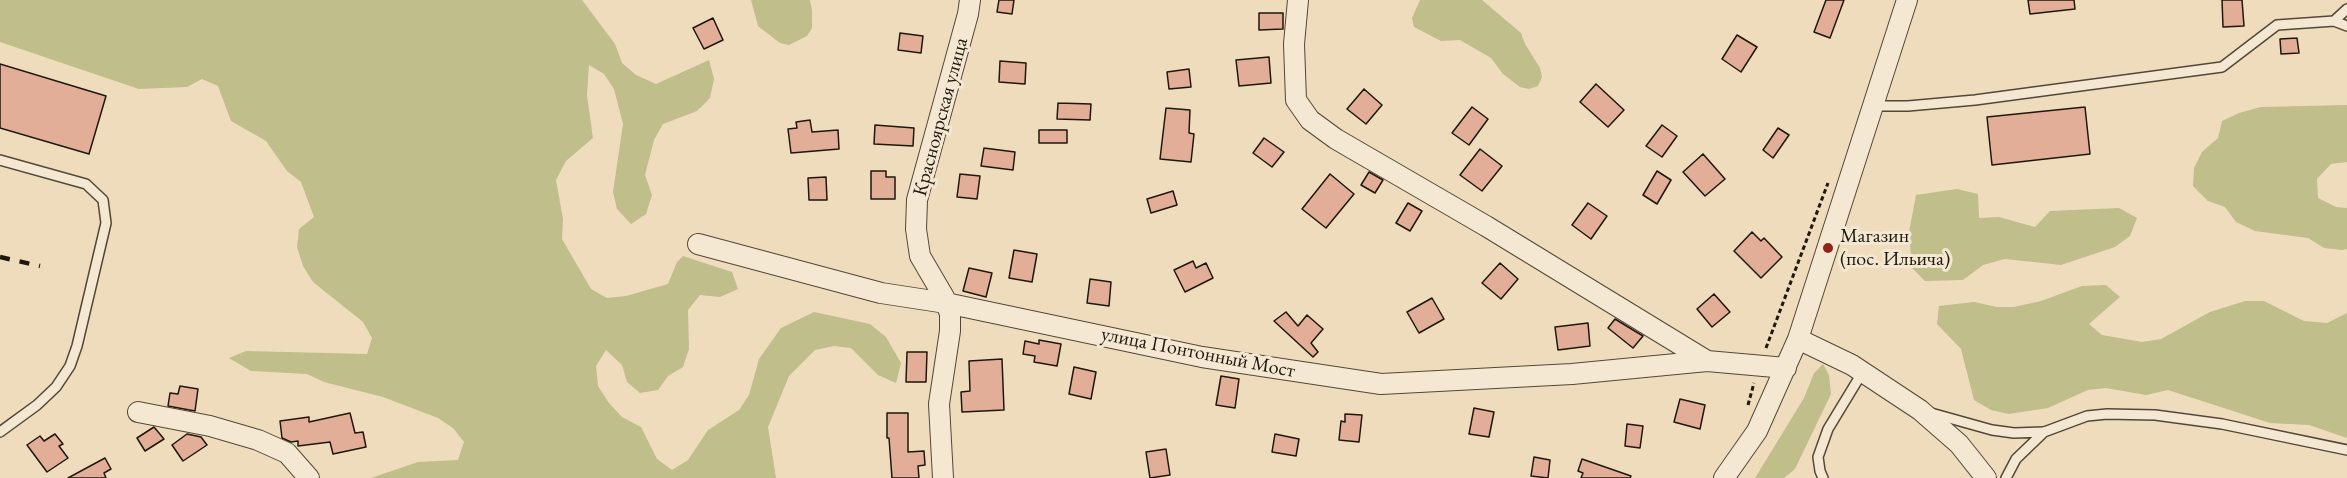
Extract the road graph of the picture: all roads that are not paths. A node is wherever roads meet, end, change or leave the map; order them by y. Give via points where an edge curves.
1 (970, 0) edge
2 (1298, 0) edge
3 (1907, 0) edge
4 (2347, 9) edge
5 (2334, 21) junction
6 (2347, 26) edge
7 (1872, 106) junction
8 (0, 160) edge
9 (698, 244) dead end
10 (946, 303) junction
11 (1798, 339) junction
12 (1707, 361) junction
13 (1786, 368) junction
14 (1862, 373) junction
15 (1920, 410) junction
16 (138, 412) dead end
17 (0, 432) edge
18 (2044, 432) junction
19 (2347, 450) edge
20 (309, 478) edge
21 (943, 478) edge
22 (1724, 478) edge
23 (1823, 478) edge
24 (1986, 478) edge
25 (2006, 478) edge

1 - 10 street, Красноярская улица via 917,200 915,229 920,256
2 - 12 street, улица Понтонный Мост via 1294,44 1296,100 1310,120
3 - 7 street
4 - 5 lane
5 - 6 lane
5 - 7 lane via 2277,25 2222,67 1975,100
7 - 11 street
8 - 17 lane via 86,184 103,200 106,223 70,366 37,405
9 - 10 street, улица Понтонный Мост via 881,293
10 - 12 street, улица Понтонный Мост via 1202,357 1381,384 1572,374
10 - 21 street, Красноярская улица via 950,332 939,404
11 - 13 street
11 - 14 street
12 - 13 street, улица Понтонный Мост
13 - 22 street via 1757,431
14 - 15 street
14 - 23 lane via 1825,438 1818,457
15 - 18 lane via 1992,430
15 - 24 street via 1959,444
16 - 20 street via 258,440 287,453
18 - 19 lane via 2087,416 2127,413 2222,424
18 - 25 lane via 2016,459

